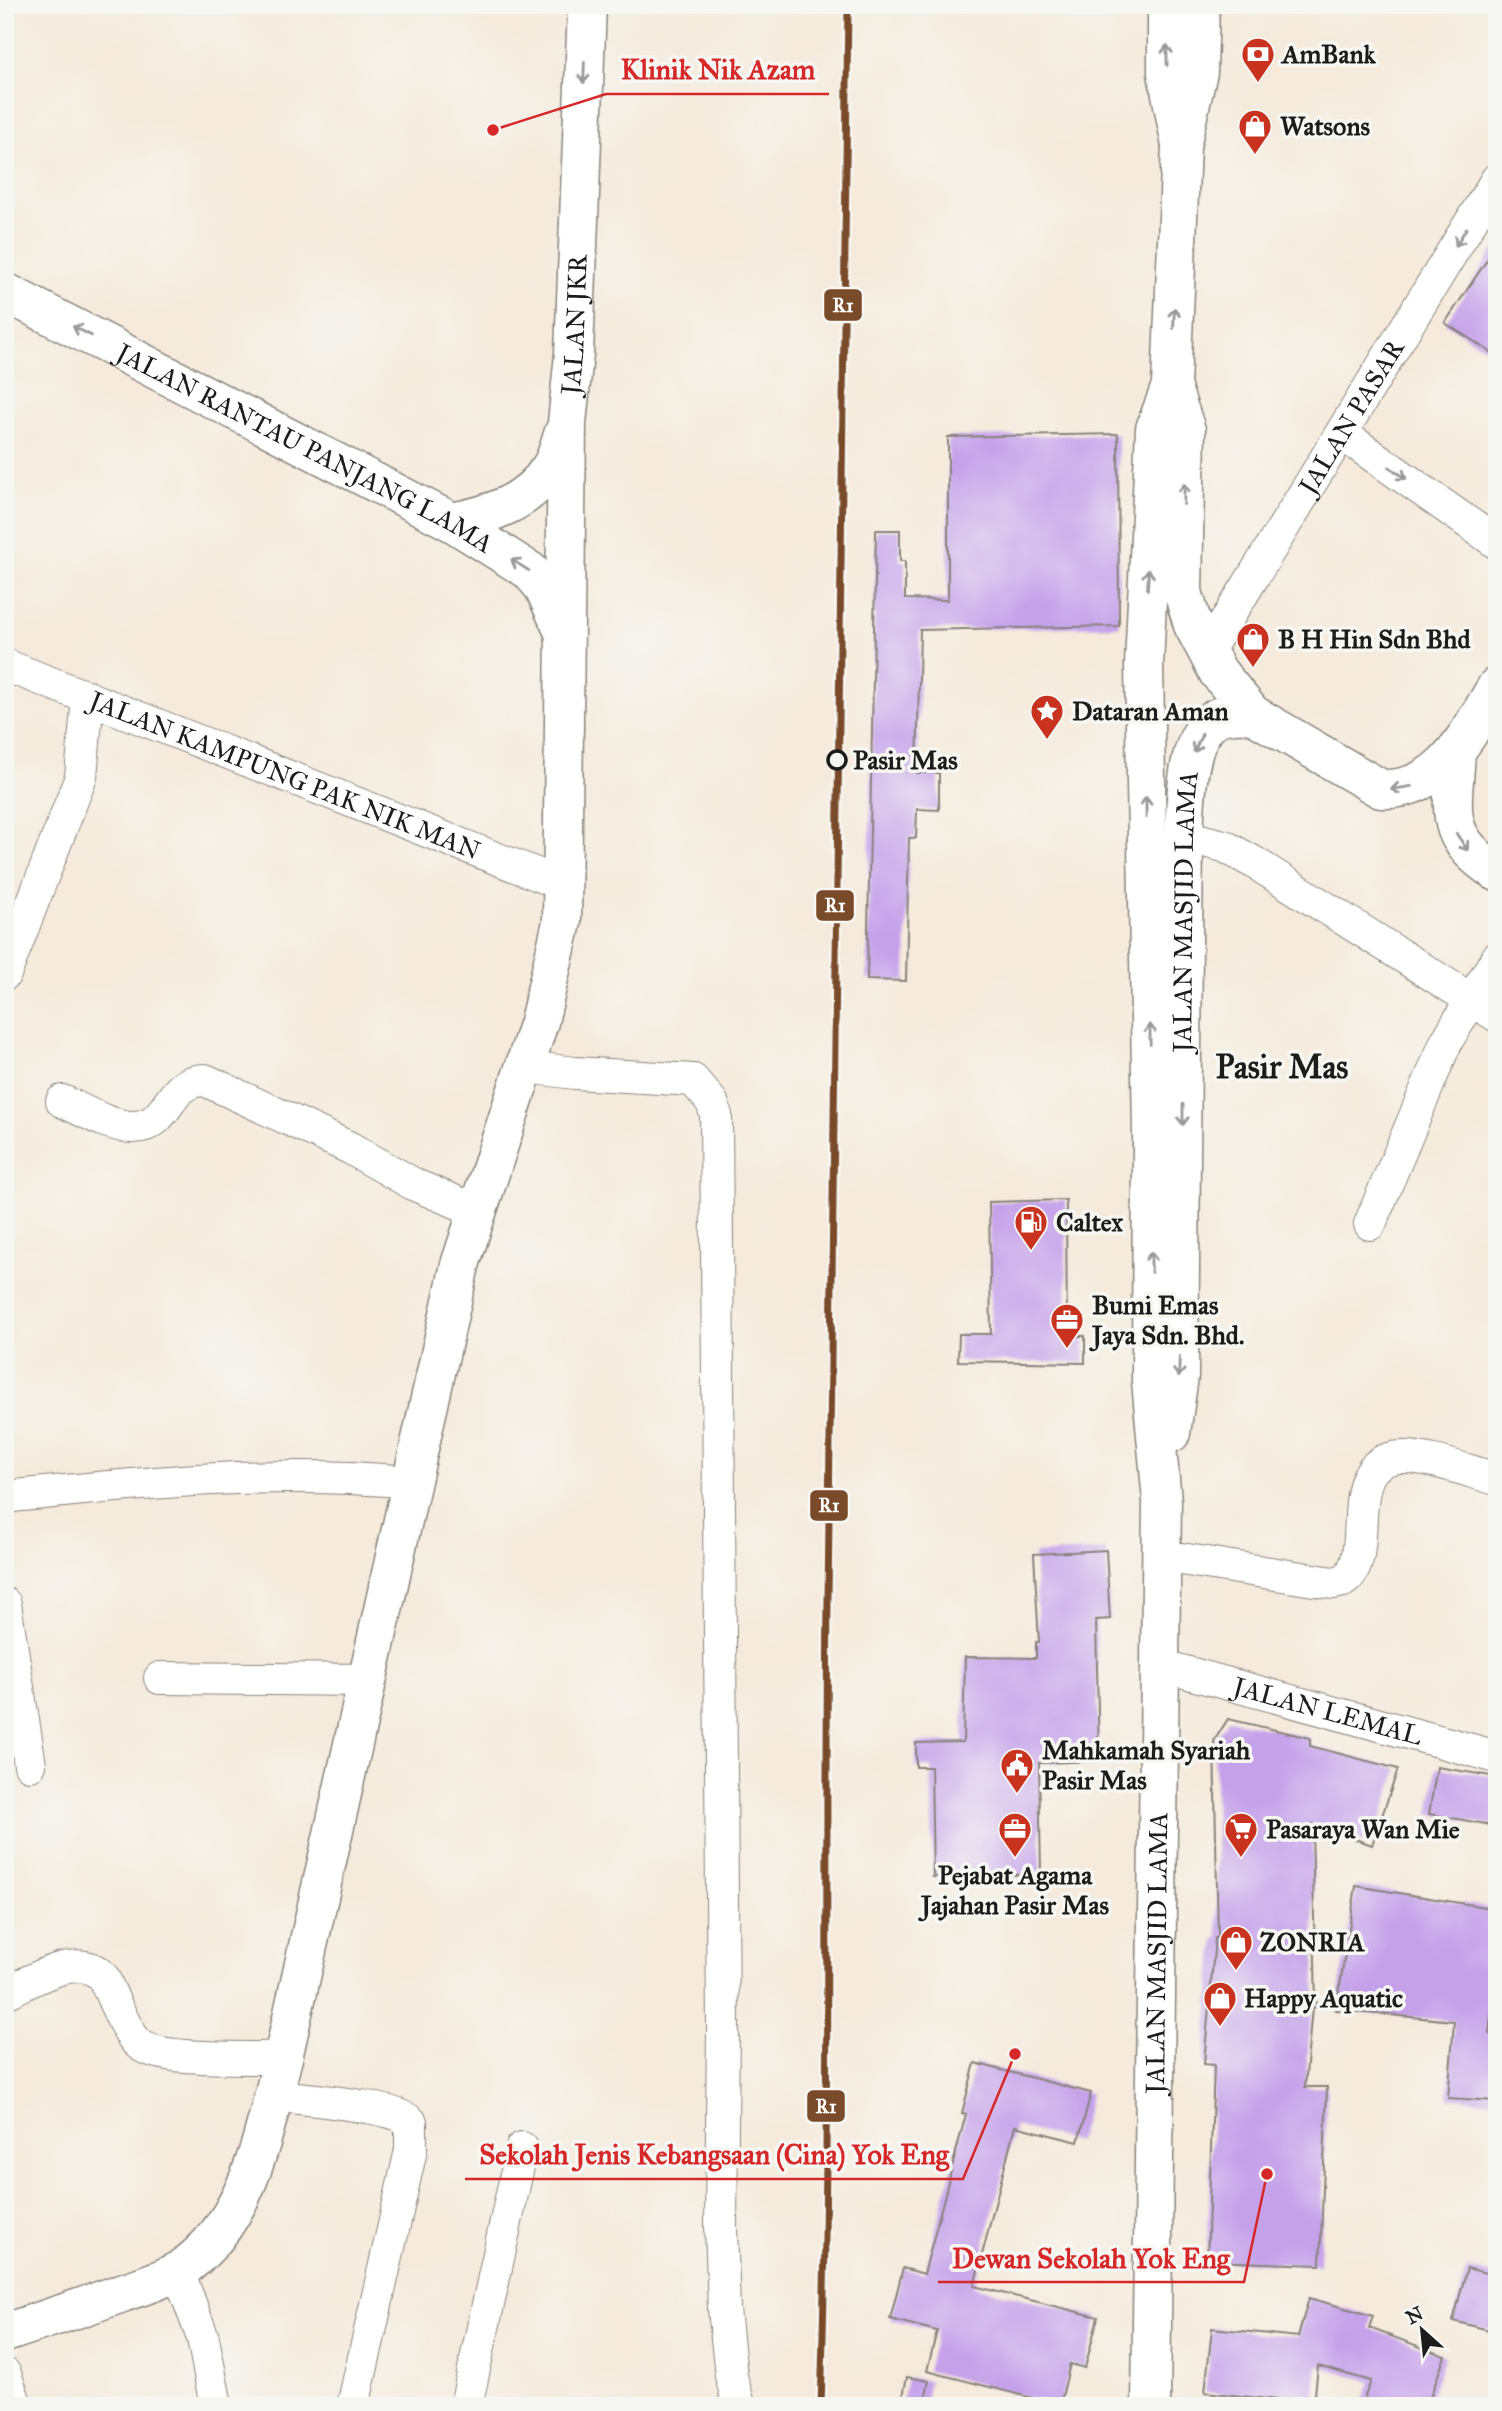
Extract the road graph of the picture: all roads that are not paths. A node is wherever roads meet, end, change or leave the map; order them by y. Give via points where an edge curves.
1 (587, 5) edge
2 (1167, 5) edge
3 (1200, 5) edge
4 (1181, 146) junction
5 (1497, 179) edge
6 (5, 292) edge
7 (1171, 386) junction
8 (568, 423) junction
9 (1342, 434) junction
10 (452, 522) junction
11 (1497, 542) edge
12 (567, 642) junction
13 (1207, 652) junction
14 (5, 665) edge
15 (1497, 685) edge
16 (88, 697) junction
17 (1252, 714) junction
18 (1456, 752) junction
19 (1184, 836) junction
20 (1497, 872) edge
21 (564, 885) junction
22 (1497, 958) edge
23 (5, 974) edge
24 (1483, 1009) edge
25 (526, 1066) junction
26 (62, 1101) dead end
27 (478, 1210) junction
28 (1370, 1224) dead end
29 (1166, 1320) junction
30 (1497, 1479) edge
31 (410, 1482) junction
32 (5, 1497) edge
33 (1162, 1556) junction
34 (5, 1604) edge
35 (1159, 1665) junction
36 (160, 1678) dead end
37 (366, 1680) junction
38 (1497, 1757) edge
39 (30, 1765) dead end
40 (5, 1993) edge
41 (282, 2058) junction
42 (273, 2095) junction
43 (522, 2148) dead end
44 (178, 2271) junction
45 (5, 2333) edge
46 (5, 2374) edge
47 (738, 2404) edge
48 (16, 2406) edge
49 (216, 2406) edge
50 (353, 2406) edge
51 (466, 2406) edge
52 (1151, 2406) edge

1 -> 8 main road, JALAN JKR
4 -> 2 main road via 1167,74
3 - 4 main road via 1198,72
7 -> 4 main road, JALAN MASJID LAMA
5 -> 9 street, JALAN PASAR
10 -> 6 main road, JALAN RANTAU PANJANG LAMA
13 -> 7 main road, JALAN MASJID LAMA via 1183,592 1186,430
29 -> 7 main road, JALAN MASJID LAMA via 1144,665 1155,429
8 - 10 main road via 551,468 516,501 490,515
8 - 12 main road, JALAN JKR
9 -> 11 street
9 - 13 street, JALAN PASAR
12 -> 10 main road, JALAN RANTAU PANJANG LAMA via 554,605 530,571
12 - 21 main road, JALAN JKR
13 - 17 main road, JALAN MASJID LAMA
14 - 16 street, JALAN KAMPUNG PAK NIK MAN
15 - 18 main road
16 - 21 street, JALAN KAMPUNG PAK NIK MAN
16 - 23 street via 81,778
18 -> 17 main road via 1420,784 1381,789
17 -> 19 main road, JALAN MASJID LAMA via 1223,715 1197,740
18 -> 20 main road via 1454,830 1475,859
19 - 24 street via 1224,846 1255,863
19 -> 29 main road, JALAN MASJID LAMA
21 - 25 main road, JALAN JKR via 555,962
22 - 24 street
24 - 28 street via 1446,1042
25 - 27 main road, JALAN JKR
25 - 47 street via 693,1080 712,1102 716,1115 721,2227 731,2376
26 - 27 street via 116,1124 142,1126 162,1114 176,1090 205,1080 350,1148 415,1185
27 - 31 main road, JALAN JKR via 460,1265
29 - 33 main road, JALAN MASJID LAMA via 1151,1381
30 - 33 street via 1403,1457 1373,1469 1364,1486 1354,1567 1343,1581
31 - 32 street via 250,1476
31 - 37 main road, JALAN JKR
33 - 35 main road, JALAN MASJID LAMA
34 - 39 street
35 - 38 street, JALAN LEMAL
35 - 52 main road, JALAN MASJID LAMA
36 - 37 street
37 - 41 main road, JALAN JKR
40 - 41 street via 66,1967 83,1965 103,1977 139,2044 150,2050 187,2056
41 - 42 main road, JALAN JKR
42 - 44 main road, JALAN JKR via 241,2197 219,2234
42 - 50 street via 404,2115 411,2122 411,2150
43 - 51 street
44 - 45 main road
44 - 49 street via 203,2338
46 - 48 street

